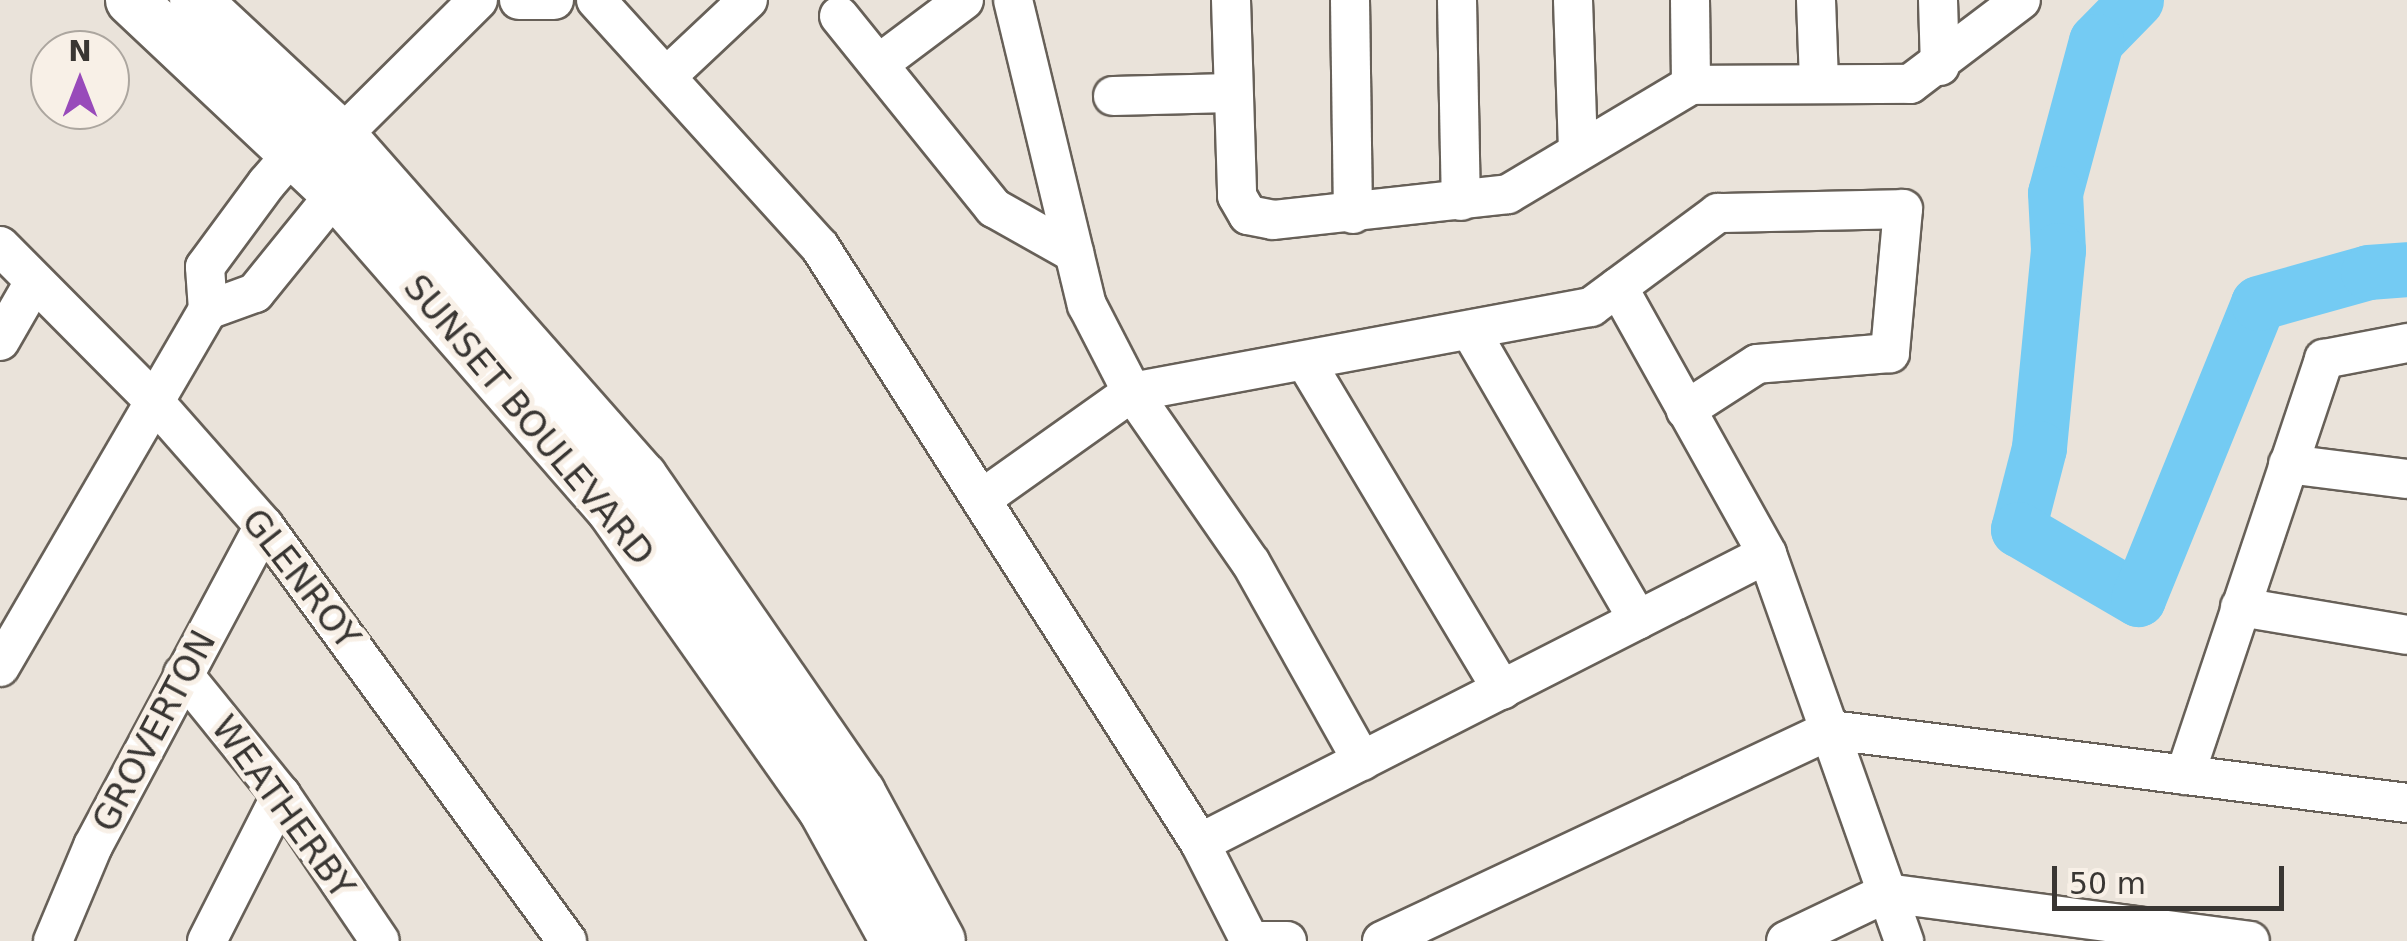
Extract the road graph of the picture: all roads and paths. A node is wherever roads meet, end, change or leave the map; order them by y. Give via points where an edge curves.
1 (131, 0) edge
2 (194, 0) edge
3 (478, 0) edge
4 (518, 0) edge
5 (554, 0) edge
6 (596, 0) edge
7 (748, 0) edge
8 (964, 0) edge
9 (1013, 0) edge
10 (1231, 0) edge
11 (1350, 0) edge
12 (1457, 0) edge
13 (1573, 0) edge
14 (1690, 0) edge
15 (1816, 0) edge
16 (1938, 0) edge
17 (2020, 0) edge
18 (839, 16) dead end
19 (880, 63) junction
20 (1940, 66) junction
21 (667, 76) junction
22 (1820, 81) junction
23 (1691, 85) junction
24 (1231, 92) junction
25 (1113, 96) dead end
26 (340, 136) junction
27 (1578, 148) junction
28 (294, 152) junction
29 (336, 193) junction
30 (1461, 201) junction
31 (1353, 214) junction
32 (0, 246) edge
33 (1074, 254) junction
34 (34, 282) junction
35 (1618, 287) junction
36 (208, 310) junction
37 (1470, 330) junction
38 (0, 341) edge
39 (2407, 344) edge
40 (1307, 364) junction
41 (1132, 392) junction
42 (153, 400) junction
43 (1686, 410) junction
44 (2288, 464) junction
45 (2407, 480) edge
46 (983, 498) junction
47 (264, 526) junction
48 (1767, 554) junction
49 (2240, 607) junction
50 (1638, 620) junction
51 (2407, 635) edge
52 (0, 666) edge
53 (183, 674) junction
54 (1502, 690) junction
55 (1832, 730) junction
56 (1362, 761) junction
57 (2185, 775) junction
58 (280, 795) junction
59 (2407, 803) edge
60 (1200, 844) junction
61 (1886, 893) junction
62 (2241, 940) edge
63 (53, 941) edge
64 (208, 941) edge
65 (380, 941) edge
66 (568, 941) edge
67 (896, 941) edge
68 (940, 941) edge
69 (1250, 941) edge
70 (1288, 941) edge
71 (1382, 941) edge
72 (1786, 941) edge
73 (1904, 941) edge

1 - 28 main road, SUNSET BOULEVARD
2 - 26 main road, SUNSET BOULEVARD
3 - 26 street
4 - 5 street
6 - 21 street
7 - 21 street
8 - 19 street
9 - 33 street
10 - 24 street
11 - 31 street
12 - 30 street
13 - 27 street
14 - 23 street
15 - 22 street
16 - 20 street
17 - 20 street
18 - 19 street
19 - 33 street via 994,208
20 - 22 street via 1910,84
21 - 46 street via 820,247
22 - 23 street
23 - 27 street
24 - 25 street
24 - 31 street via 1237,196 1248,215
26 - 28 street
26 - 29 street
26 - 68 main road, SUNSET BOULEVARD via 642,478 860,793
27 - 30 street via 1508,194
28 - 29 main road, SUNSET BOULEVARD
28 - 36 street via 204,267
29 - 36 street via 255,293
29 - 67 main road, SUNSET BOULEVARD via 611,508 824,810
30 - 31 street
32 - 34 street, GLENROY
33 - 41 street via 1087,305
34 - 38 street
34 - 42 street, GLENROY
35 - 37 street via 1590,307
35 - 43 street
35 - 43 street via 1718,214 1903,210 1890,353 1758,364
36 - 42 street
37 - 40 street
37 - 50 street
39 - 44 street via 2324,358
40 - 41 street
40 - 54 street
41 - 46 street
41 - 56 street via 1251,562
42 - 47 street, GLENROY
42 - 52 street
43 - 48 street
44 - 45 street
44 - 49 street
46 - 60 street
47 - 53 street, GROVERTON
47 - 66 street, GLENROY
48 - 50 street
48 - 55 street
49 - 51 street
49 - 57 street
50 - 54 street
53 - 58 street, WEATHERBY
53 - 63 street, GROVERTON via 93,846
54 - 56 street
55 - 57 street
55 - 61 street
55 - 71 street
56 - 60 street
57 - 59 street
58 - 64 street
58 - 65 street, WEATHERBY
60 - 69 street
61 - 62 street
61 - 72 street
61 - 73 street
69 - 70 street

